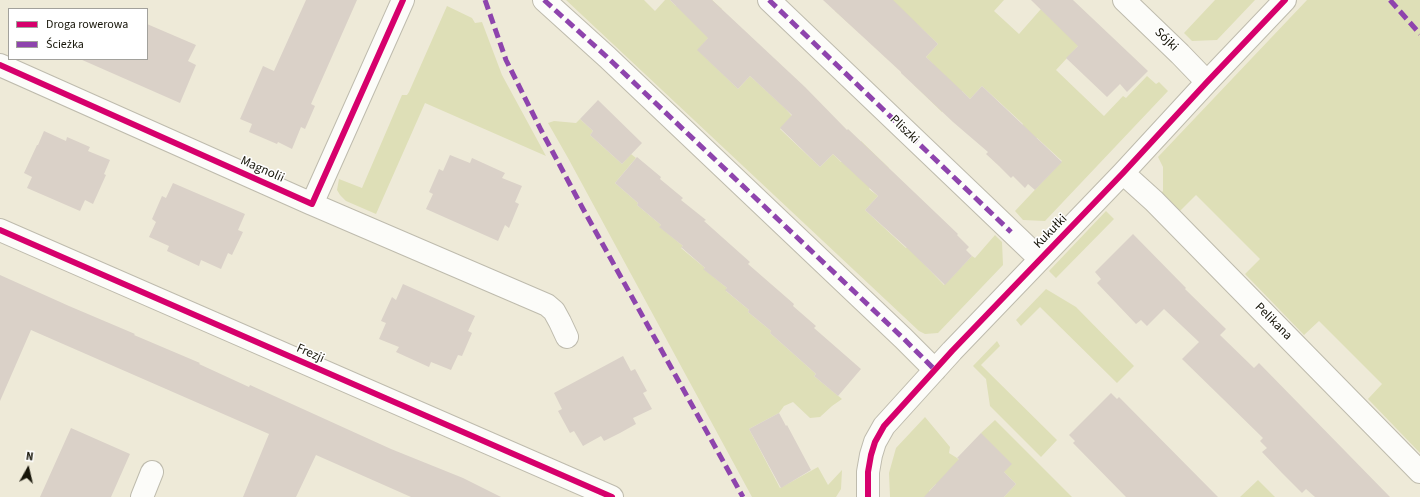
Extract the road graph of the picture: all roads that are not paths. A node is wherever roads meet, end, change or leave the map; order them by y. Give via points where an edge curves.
1 (403, 0) edge
2 (544, 0) edge
3 (769, 0) edge
4 (1124, 0) edge
5 (1285, 0) edge
6 (0, 65) edge
7 (1207, 82) junction
8 (1123, 173) junction
9 (312, 204) junction
10 (0, 230) edge
11 (1040, 259) junction
12 (566, 337) dead end
13 (935, 370) junction
14 (152, 472) dead end
15 (1420, 472) edge
16 (142, 497) edge
17 (612, 497) edge
18 (868, 497) edge

1 - 9 street
2 - 13 street
3 - 11 street, Pliszki
4 - 7 street, Sójki
5 - 7 street, Kukułki
6 - 9 street, Magnolii
7 - 8 street, Kukułki
8 - 11 street, Kukułki
8 - 15 street, Pelikana via 1154,201
9 - 12 street, Magnolii via 548,305 560,322
10 - 17 street, Frezji
11 - 13 street, Kukułki
13 - 18 street, Kukułki via 884,426 875,442 868,472
14 - 16 street

